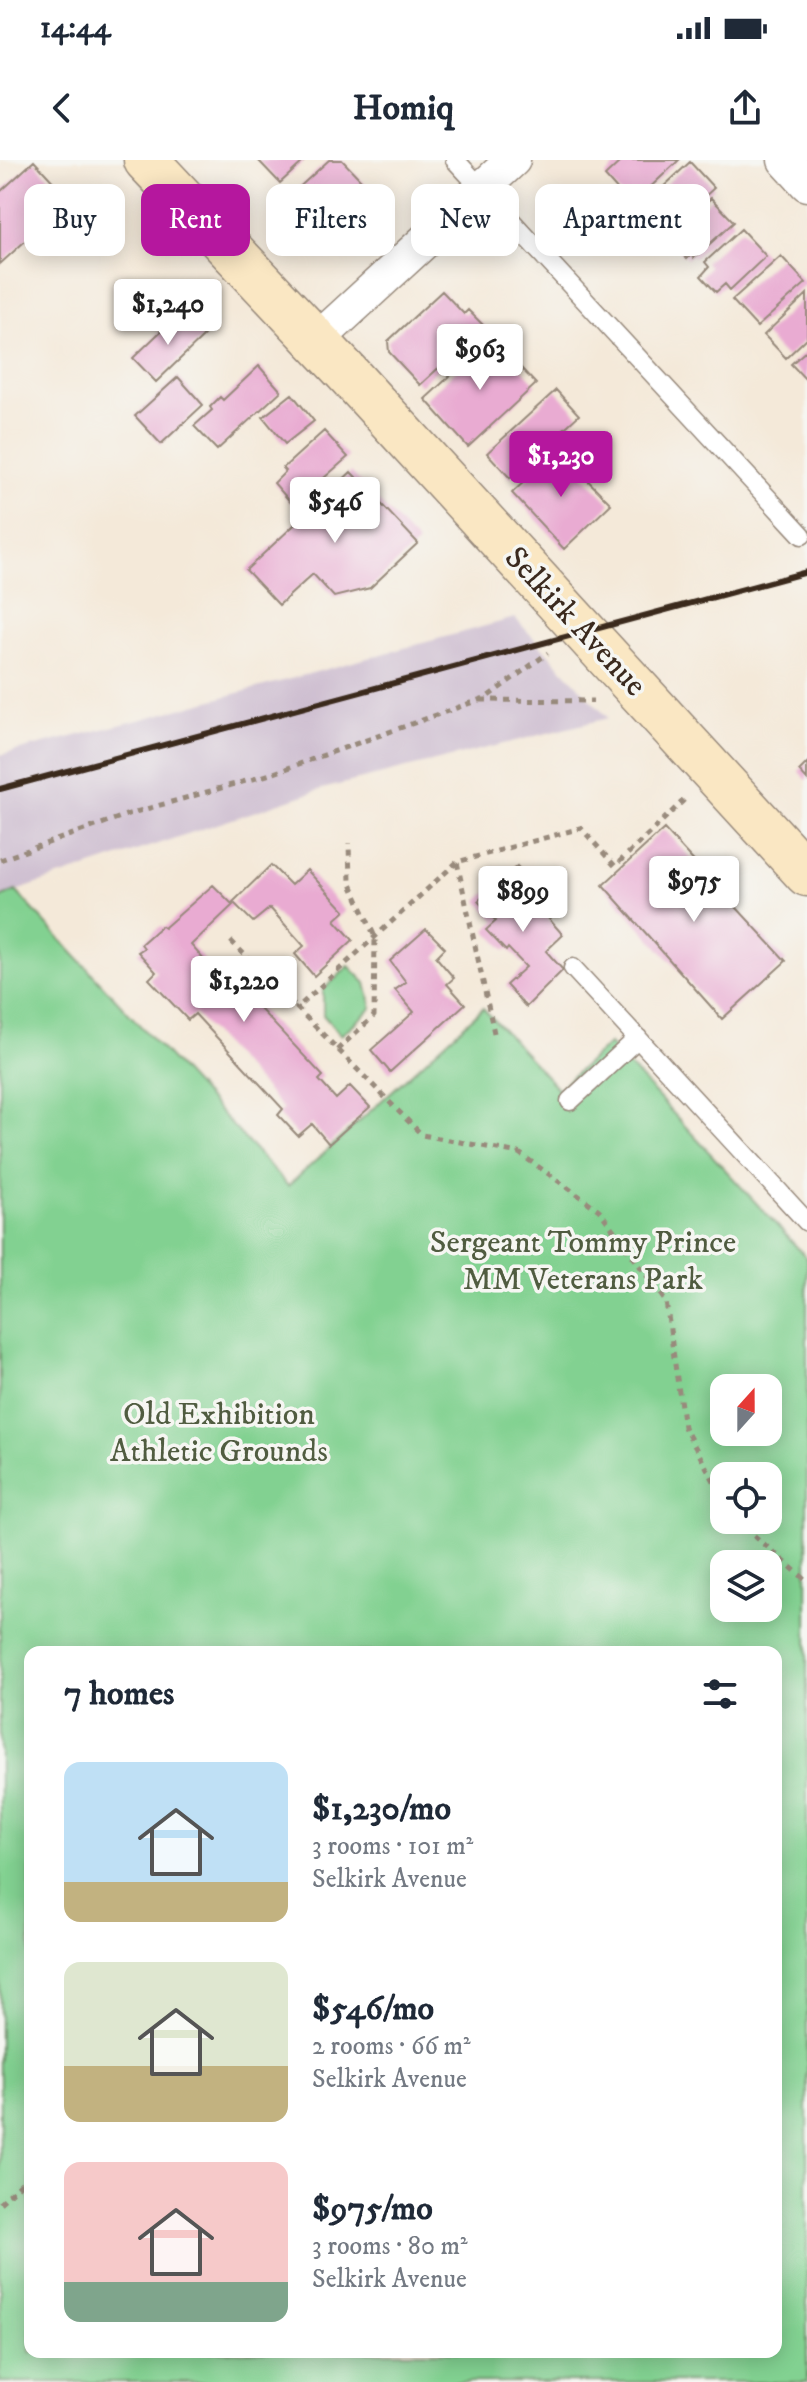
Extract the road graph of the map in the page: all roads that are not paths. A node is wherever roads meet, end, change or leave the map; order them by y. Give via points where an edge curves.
1 (146, 160) edge
2 (455, 160) edge
3 (513, 160) edge
4 (785, 160) edge
5 (477, 184) edge
6 (487, 184) edge
7 (807, 184) edge
8 (519, 230) edge
9 (411, 253) edge
10 (316, 341) junction
11 (802, 535) dead end
12 (807, 874) edge
13 (573, 968) dead end
14 (638, 1038) junction
15 (570, 1101) dead end
16 (807, 1222) edge

1 - 10 main road, Selkirk Avenue
2 - 5 lane
3 - 6 street
4 - 7 street
8 - 11 lane
9 - 10 street
10 - 12 main road, Selkirk Avenue
13 - 14 lane
14 - 15 lane
14 - 16 lane

